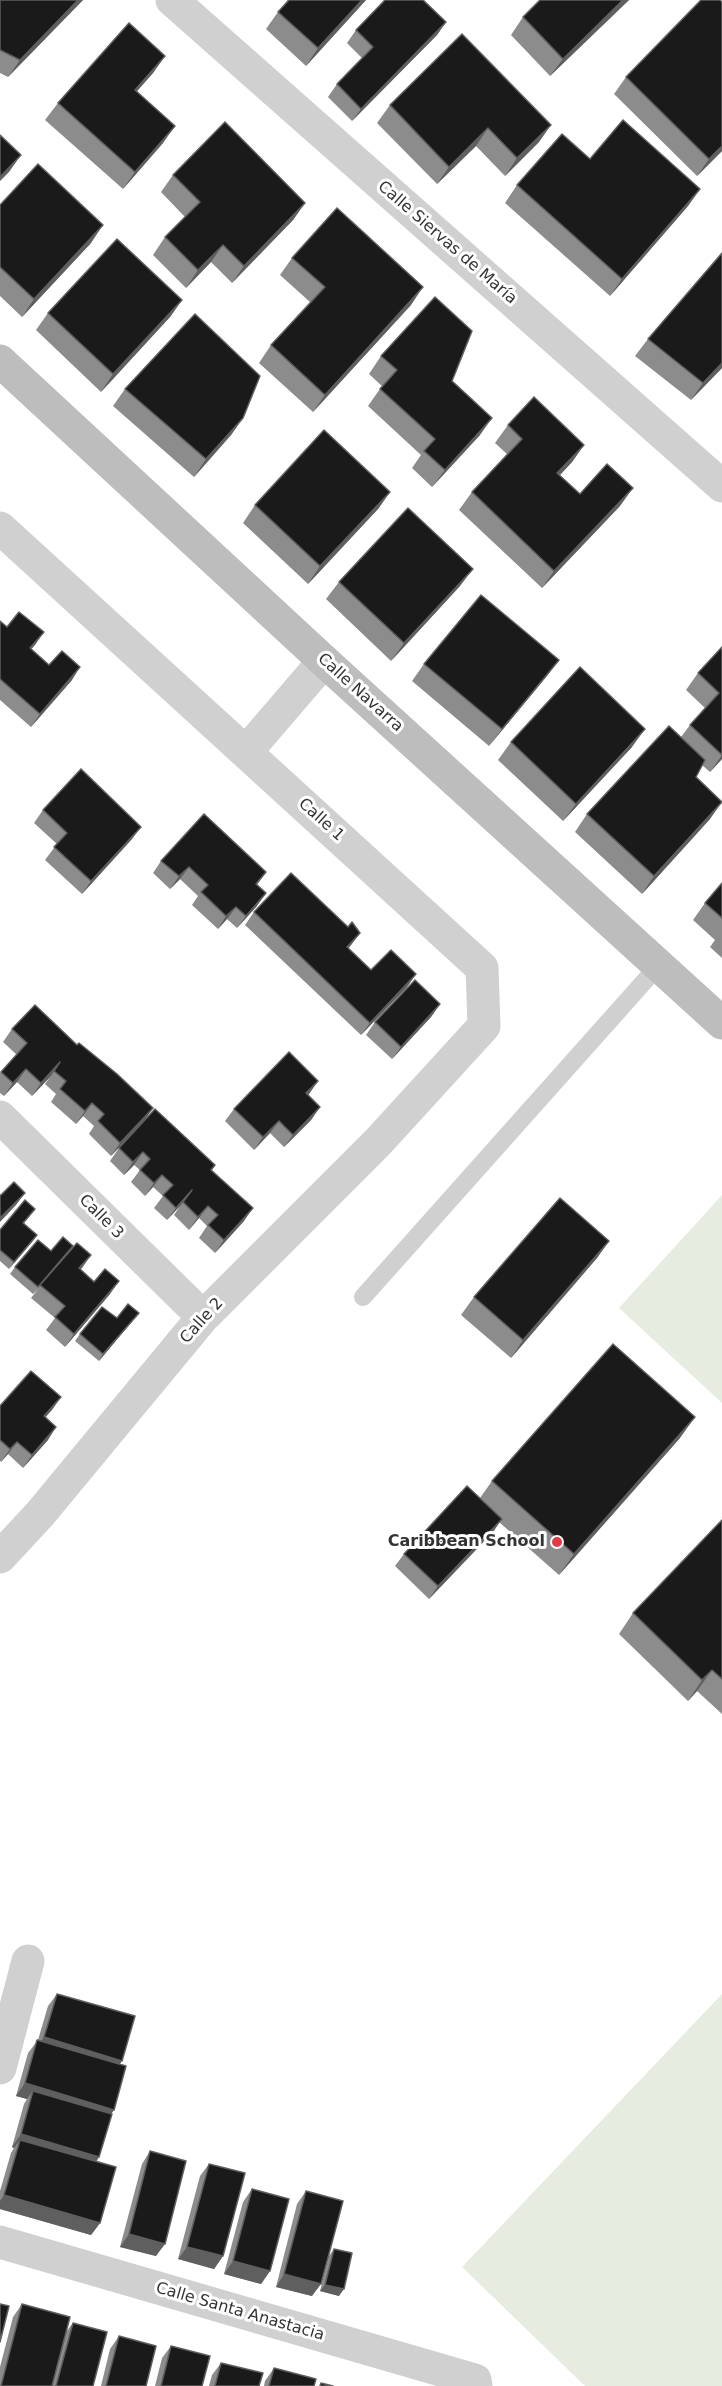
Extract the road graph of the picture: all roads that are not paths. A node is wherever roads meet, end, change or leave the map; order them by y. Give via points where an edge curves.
1 (172, 0) edge
2 (0, 362) edge
3 (722, 486) edge
4 (0, 528) edge
5 (324, 661) junction
6 (246, 752) junction
7 (659, 965) junction
8 (722, 1023) edge
9 (0, 1117) edge
10 (378, 1142) joint
11 (363, 1297) dead end
12 (203, 1317) junction
13 (0, 1557) edge
14 (28, 1961) dead end
15 (0, 2068) edge
16 (0, 2242) edge
17 (476, 2386) edge

1 - 3 street, Calle Siervas de María
2 - 5 street, Calle Navarra
4 - 6 street, Calle 1
5 - 6 street
5 - 7 street, Calle Navarra
6 - 10 street, Calle 1 via 482,968 484,1026
7 - 8 street, Calle Navarra
7 - 11 lane
9 - 12 street, Calle 3
10 - 12 street, Calle 2
12 - 13 street, Calle 2
14 - 15 street
16 - 17 street, Calle Santa Anastacia via 475,2380

